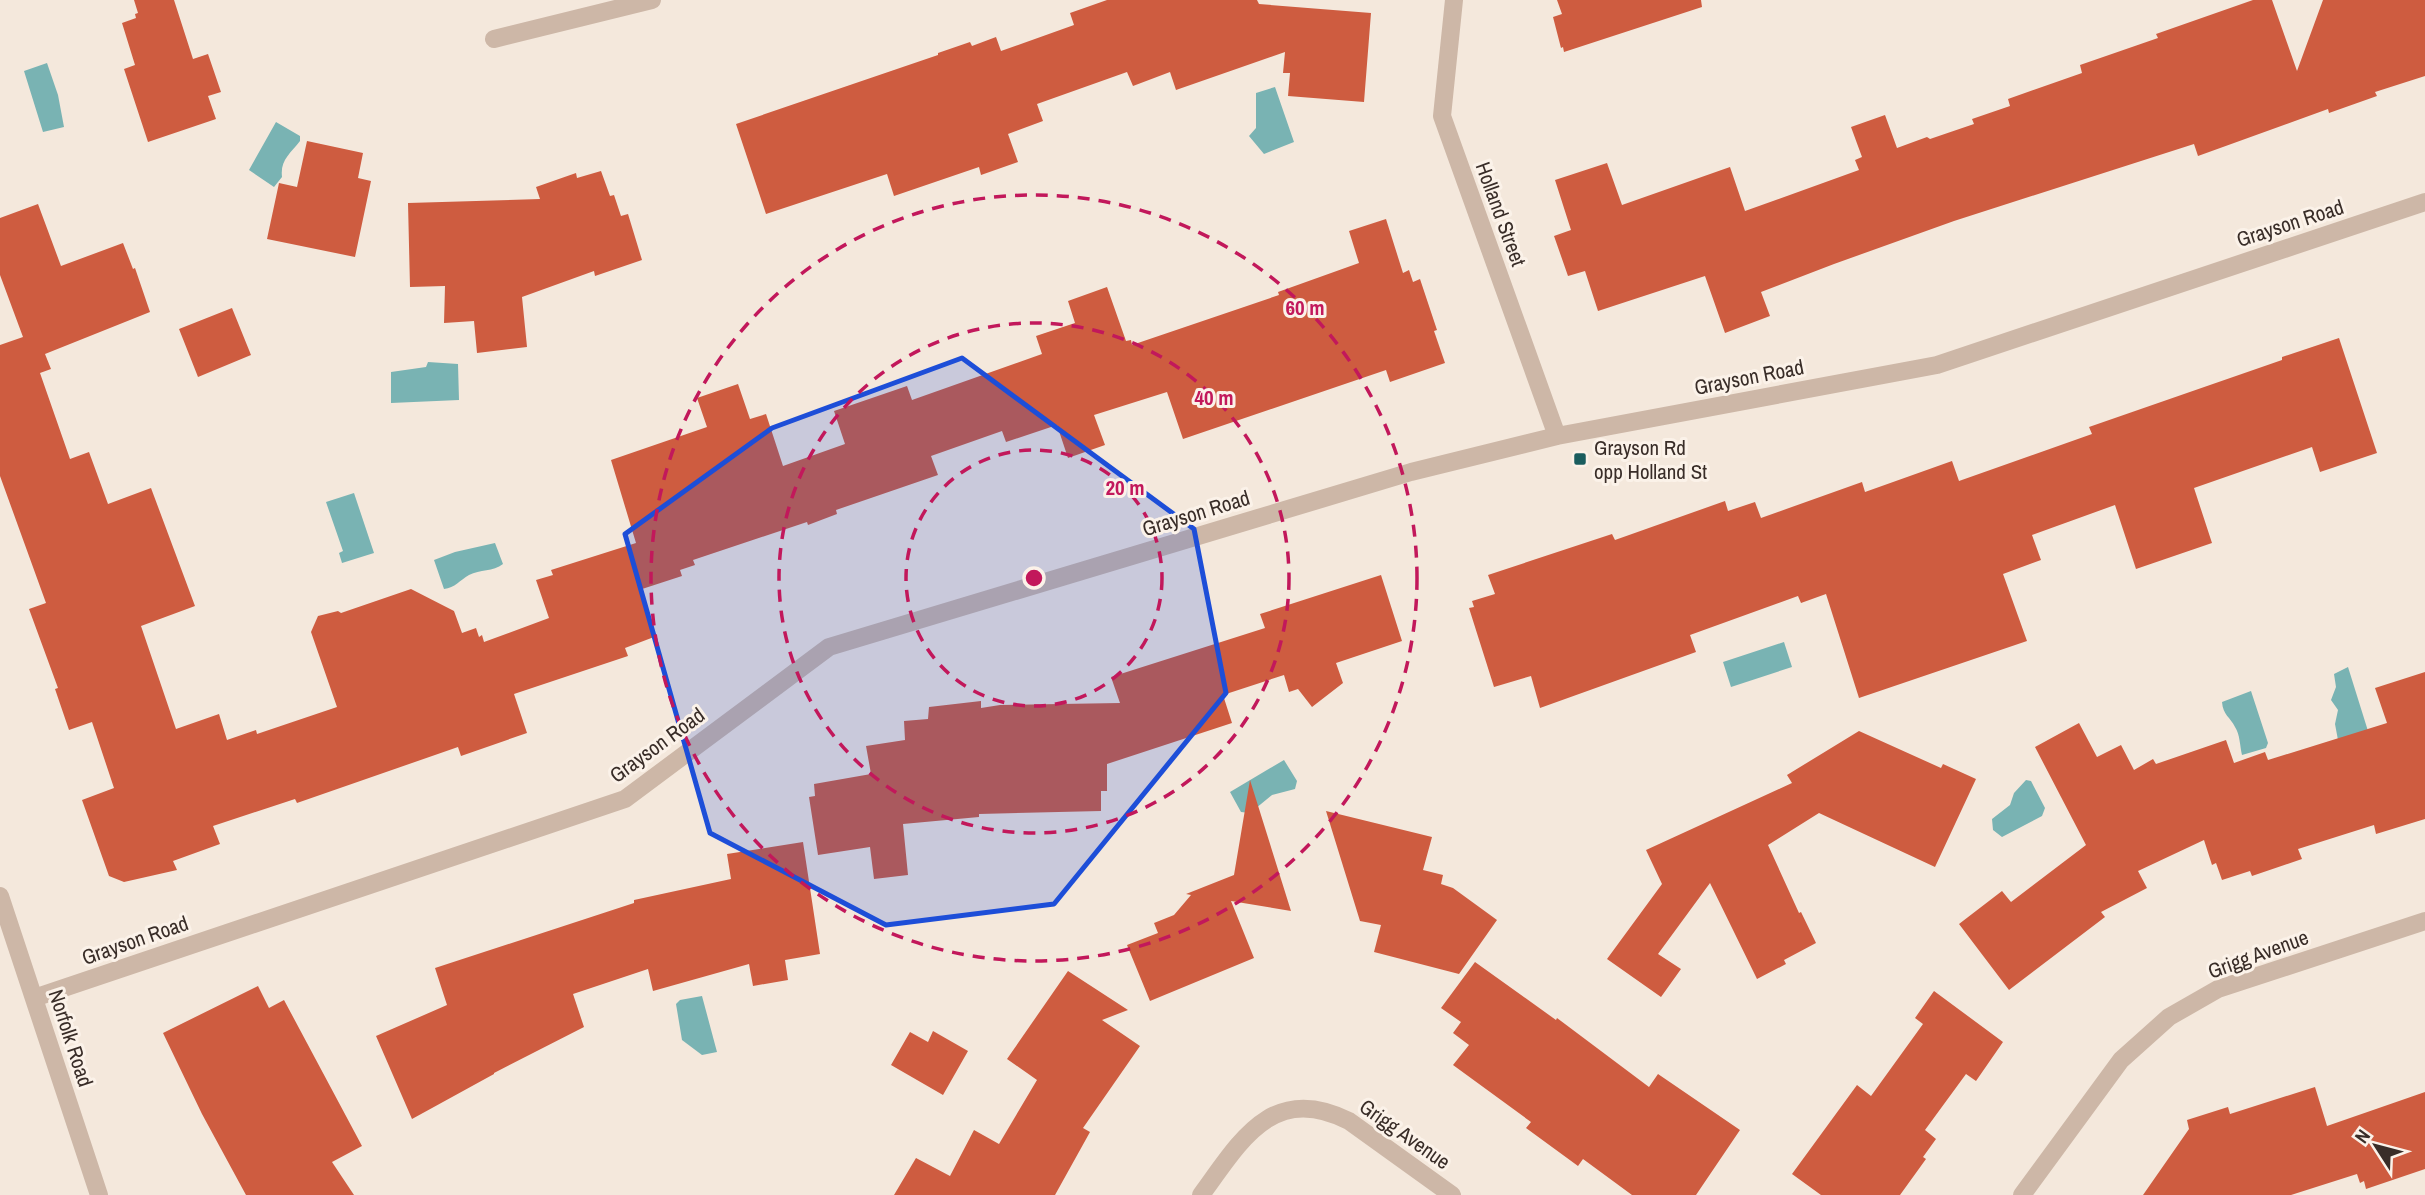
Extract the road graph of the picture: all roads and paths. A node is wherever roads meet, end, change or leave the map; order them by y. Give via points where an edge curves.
1 (652, 0) edge
2 (1454, 0) edge
3 (494, 39) dead end
4 (2425, 202) edge
5 (1557, 436) junction
6 (0, 896) edge
7 (2425, 921) edge
8 (34, 998) junction
9 (99, 1195) edge
10 (1201, 1195) edge
11 (1452, 1195) edge
12 (2022, 1195) edge

1 - 3 street
2 - 5 street, Holland Street via 1442,117
4 - 5 street, Grayson Road via 1937,365
5 - 8 street, Grayson Road via 1411,472 829,647 625,799
6 - 8 street, Norfolk Road
7 - 12 street, Grigg Avenue via 2218,989 2169,1017 2121,1059
8 - 9 street, Norfolk Road
10 - 11 street, Grigg Avenue via 1244,1136 1267,1118 1302,1109 1349,1121

